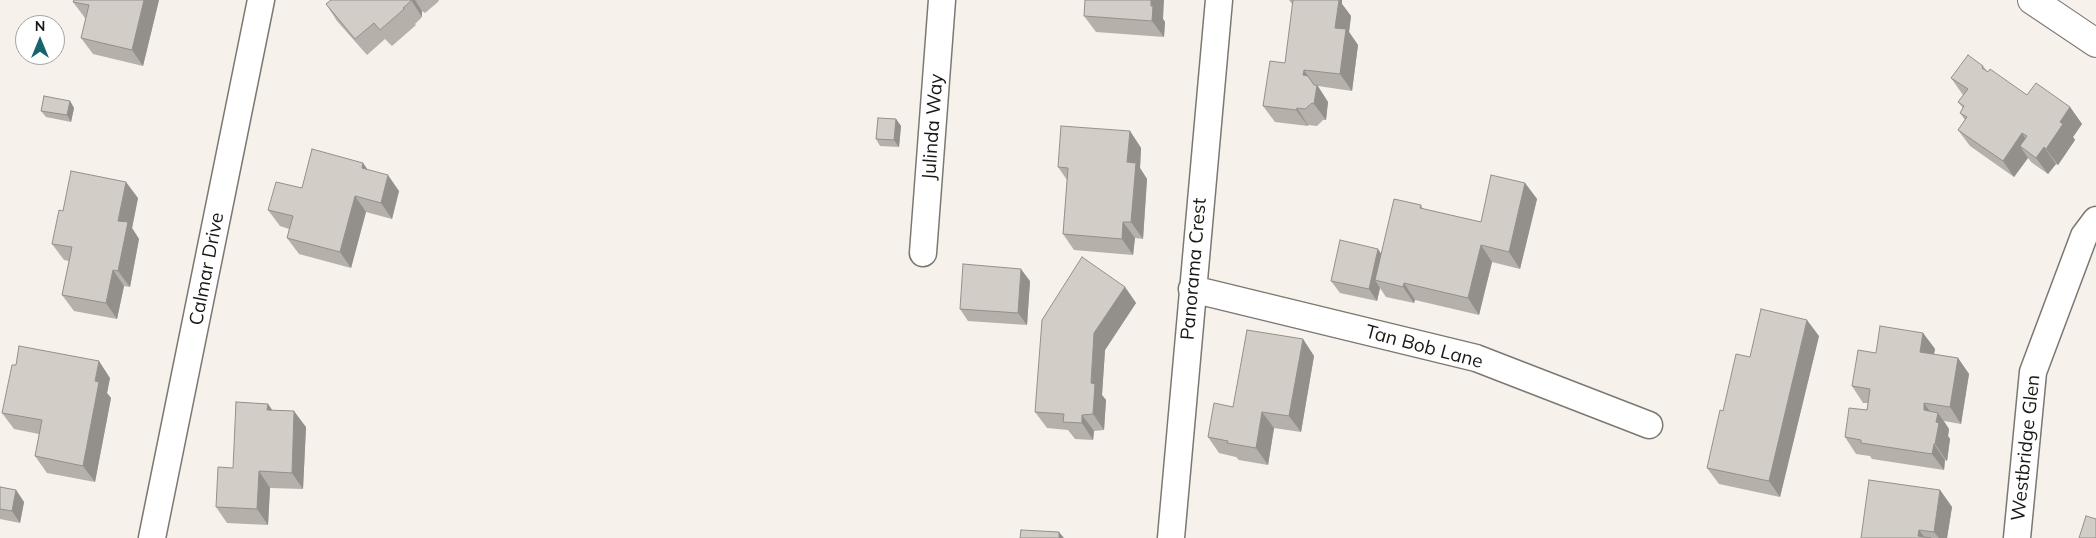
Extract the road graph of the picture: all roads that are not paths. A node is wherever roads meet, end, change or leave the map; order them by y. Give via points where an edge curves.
1 (261, 0) edge
2 (942, 0) edge
3 (1219, 0) edge
4 (2032, 0) edge
5 (2096, 43) edge
6 (2096, 220) edge
7 (924, 254) dead end
8 (1192, 289) junction
9 (1649, 425) dead end
10 (152, 538) edge
11 (1171, 538) edge
12 (2017, 538) edge

1 - 10 street, Calmar Drive
2 - 7 street, Julinda Way
3 - 8 street, Panorama Crest
4 - 5 street
6 - 12 street, Westbridge Glen via 2084,236 2033,372
8 - 9 street, Tan Bob Lane via 1476,358
8 - 11 street, Panorama Crest

